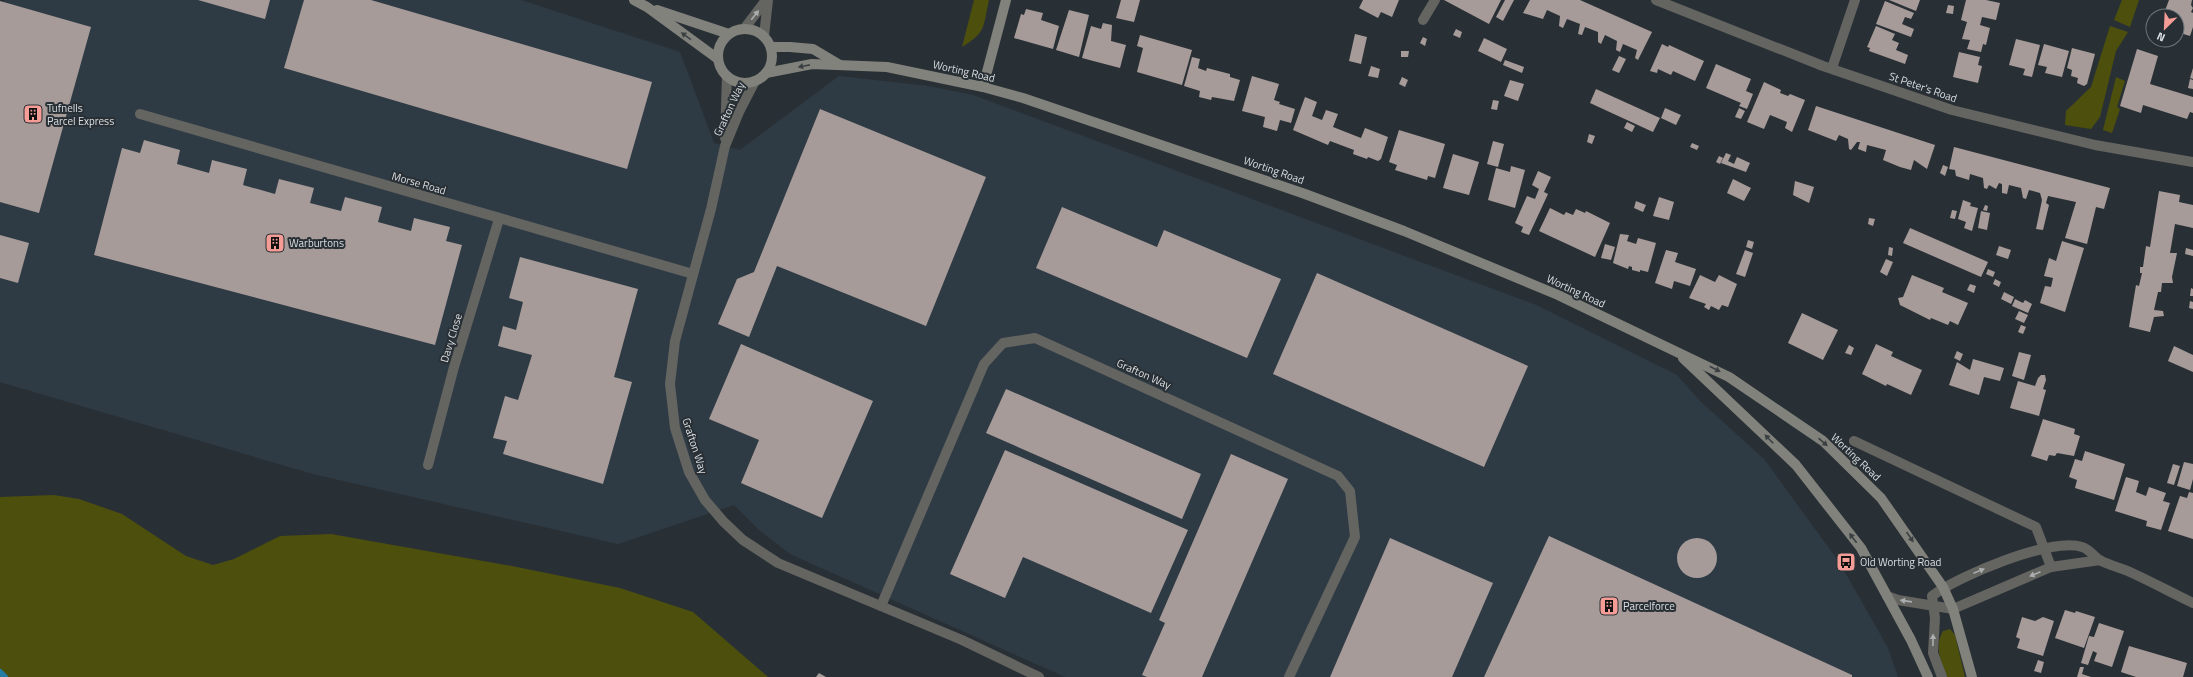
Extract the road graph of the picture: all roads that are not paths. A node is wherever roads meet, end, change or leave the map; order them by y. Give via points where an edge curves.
1 (634, 0) edge
2 (767, 0) edge
3 (1006, 0) edge
4 (1435, 0) edge
5 (1656, 0) edge
6 (1855, 0) edge
7 (647, 7) junction
8 (1423, 20) dead end
9 (744, 29) junction
10 (729, 34) junction
11 (764, 36) junction
12 (771, 47) junction
13 (718, 59) junction
14 (843, 66) junction
15 (1832, 68) junction
16 (766, 73) junction
17 (727, 76) junction
18 (755, 81) junction
19 (983, 87) junction
20 (140, 114) dead end
21 (725, 146) junction
22 (2193, 162) edge
23 (499, 219) junction
24 (693, 274) junction
25 (1679, 354) junction
26 (1854, 442) dead end
27 (428, 465) dead end
28 (2045, 548) junction
29 (2100, 560) junction
30 (2051, 568) junction
31 (1943, 587) junction
32 (1887, 596) junction
33 (2193, 603) edge
34 (1933, 605) junction
35 (881, 606) junction
36 (1953, 609) junction
37 (1039, 677) edge
38 (1289, 677) edge
39 (1928, 677) edge
40 (1942, 677) edge
41 (1972, 677) edge

1 - 7 street
9 -> 2 street
2 - 11 street
3 - 19 street
4 - 8 street
5 - 15 street, St Peter's Road
6 - 15 street
7 - 10 street
13 -> 7 street
9 - 10 street
9 - 11 street via 753,30
10 - 13 street via 718,50
11 - 12 street
12 - 14 street via 813,49
12 - 16 street via 772,60
13 - 17 street
14 -> 16 street, Worting Road via 812,64
14 - 19 street, Worting Road via 887,67
15 - 22 street, St Peter's Road via 1952,110 2095,146
16 - 18 street
17 - 18 street via 736,82
17 - 21 street, Grafton Way
18 - 21 street, Grafton Way
19 - 25 street, Worting Road via 1141,137 1404,230 1558,295
20 - 23 street, Morse Road
21 - 24 street, Grafton Way
23 - 24 street, Morse Road
23 - 27 street, Davy Close via 454,367
24 - 35 street, Grafton Way via 675,341 670,384 675,428 689,472 705,500 743,540 778,563
25 -> 31 street, Worting Road via 1729,377 1823,441 1881,498
32 -> 25 street, Worting Road via 1861,548 1810,482 1754,423
26 - 28 street via 2036,527
28 - 29 street via 2062,545 2083,547
28 - 30 street
31 -> 28 street via 1976,572
29 - 30 street
29 - 33 street via 2131,572
30 -> 36 street
31 - 34 street via 1932,596
31 - 36 street, Worting Road
34 -> 32 street
32 - 39 street, Worting Road
34 - 36 street
40 -> 34 street via 1933,653
35 - 37 street, Grafton Way via 962,640
35 - 38 street, Grafton Way via 984,364 1003,344 1035,338 1338,476 1350,491 1355,537
36 - 41 street, Worting Road

